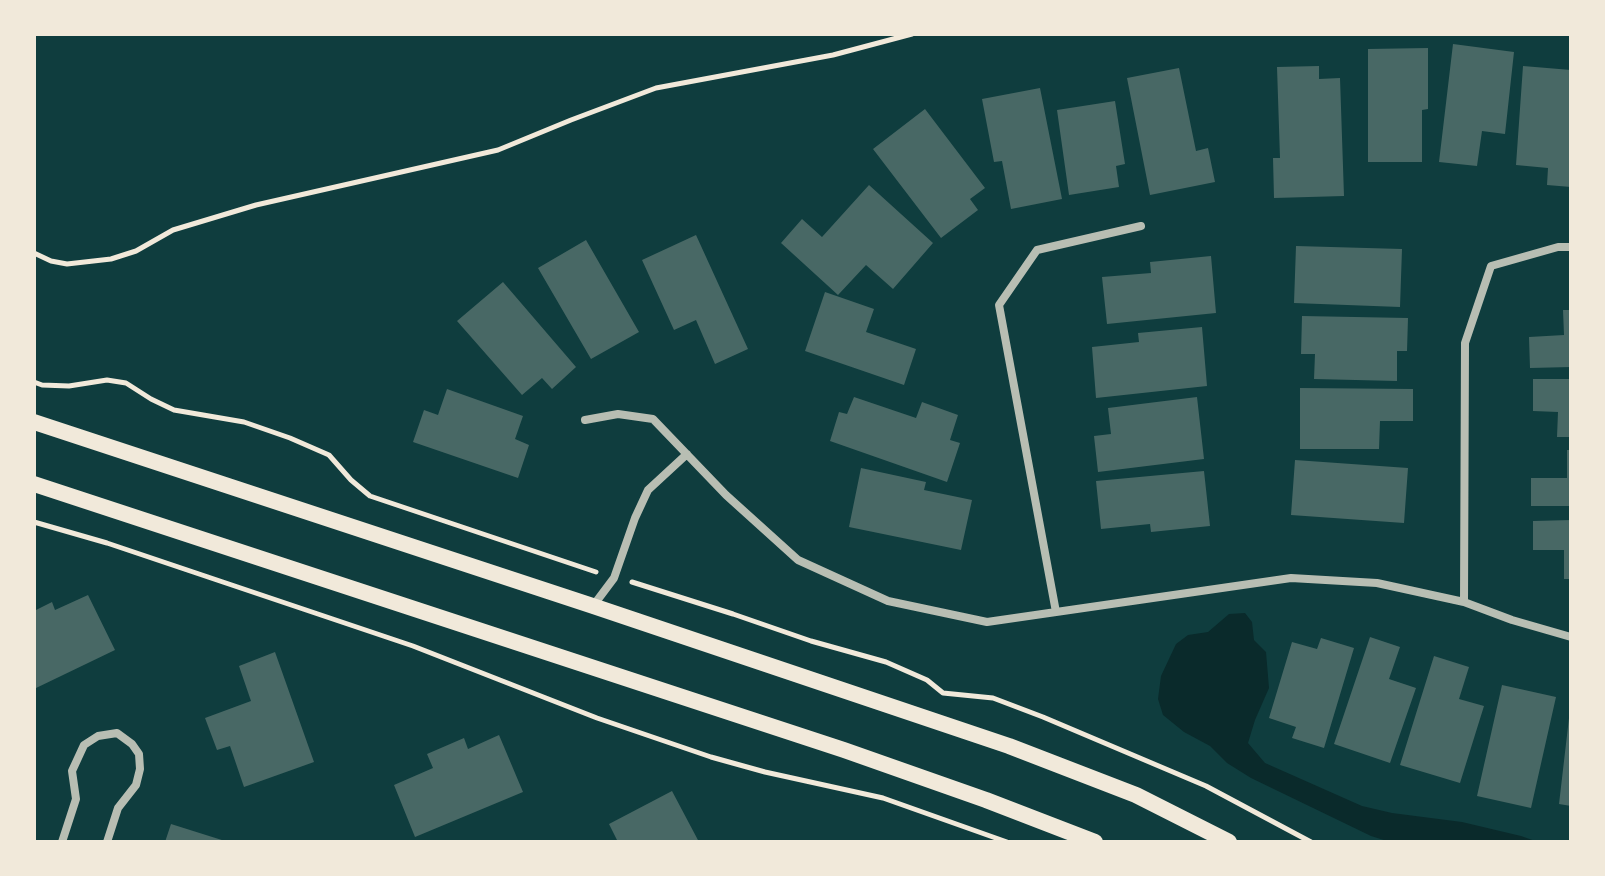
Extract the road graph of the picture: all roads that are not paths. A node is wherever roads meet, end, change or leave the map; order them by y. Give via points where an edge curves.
1 (1141, 226) dead end
2 (1571, 247) edge
3 (585, 420) dead end
4 (34, 422) edge
5 (687, 454) junction
6 (34, 484) edge
7 (1464, 602) junction
8 (593, 606) junction
9 (1056, 612) junction
10 (1571, 637) edge
11 (62, 842) edge
12 (107, 842) edge
13 (1095, 842) edge
14 (1229, 842) edge

1 - 9 street via 1037,250 999,305
2 - 7 street via 1491,266 1465,343
3 - 5 street via 618,414 653,419
4 - 8 main road
5 - 8 street via 648,490 614,578
5 - 9 street via 798,560 888,601 987,622
6 - 13 main road via 844,750
7 - 9 street via 1377,583 1291,578
7 - 10 street
8 - 14 main road via 1066,767
11 - 12 street via 76,799 72,771 84,745 117,733 139,754 140,769

